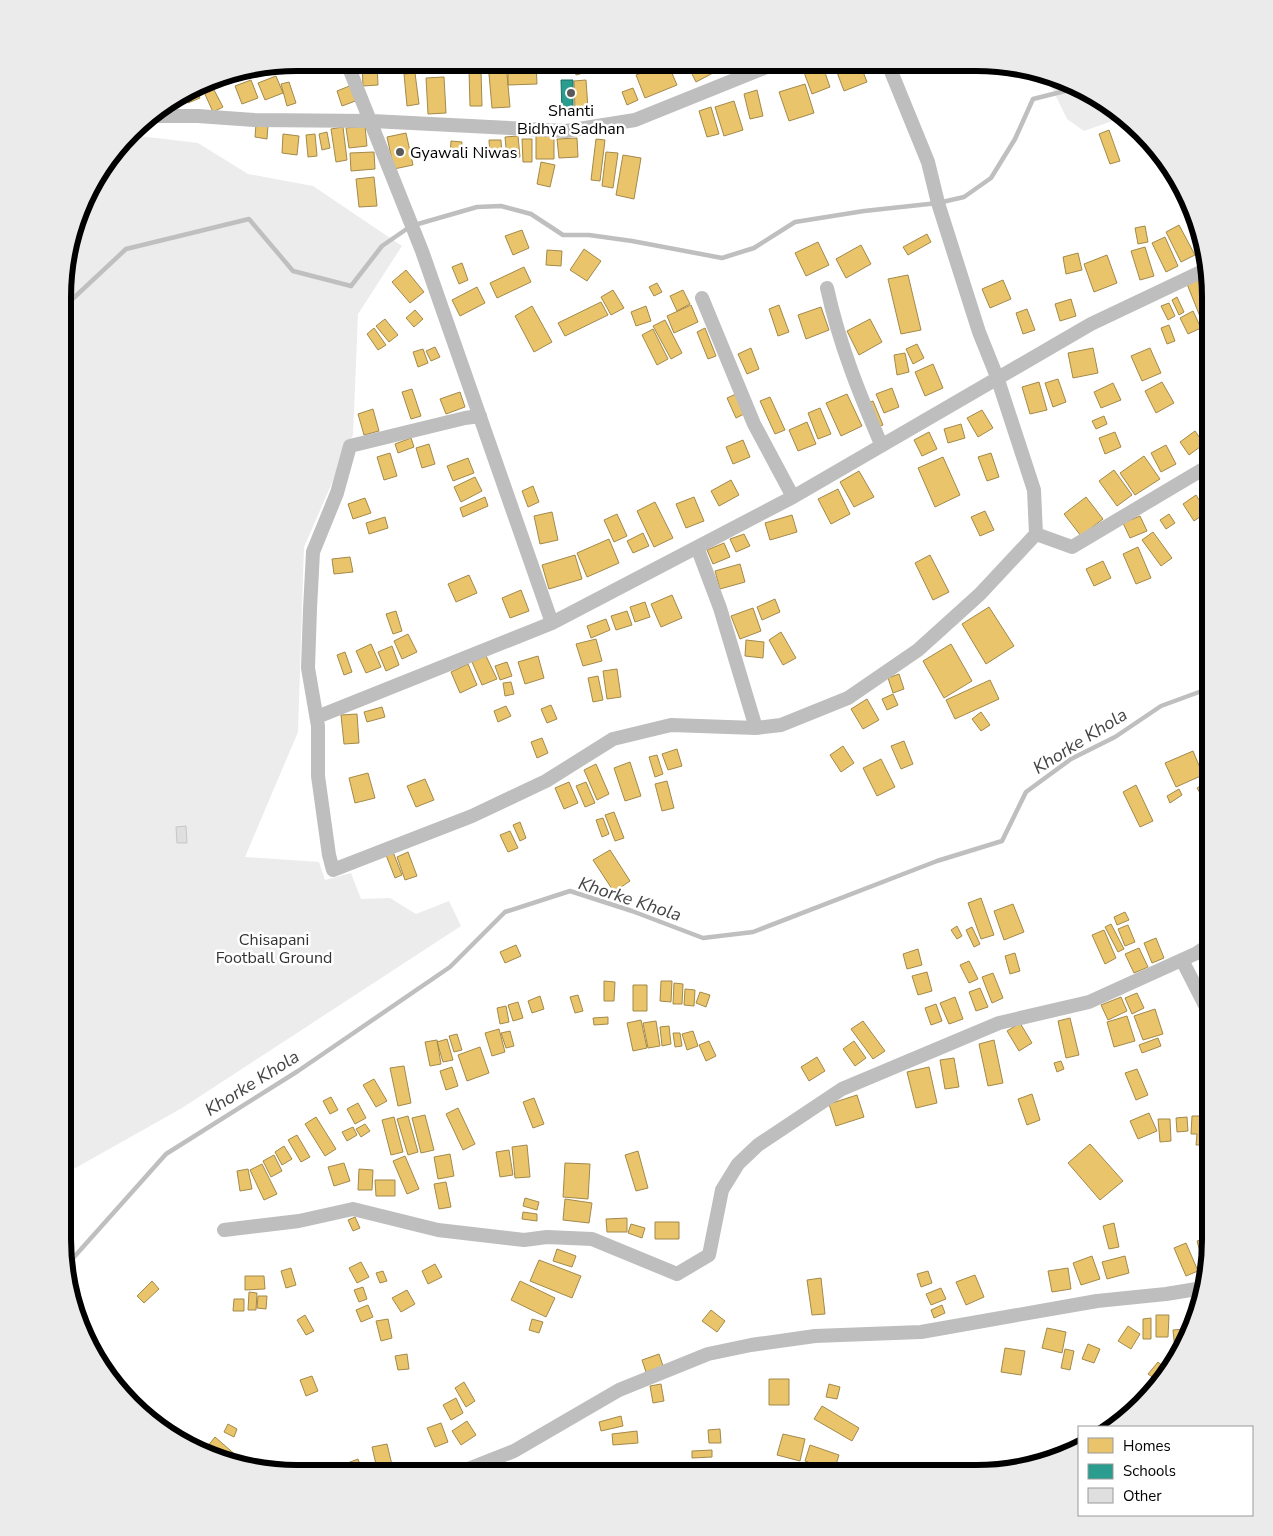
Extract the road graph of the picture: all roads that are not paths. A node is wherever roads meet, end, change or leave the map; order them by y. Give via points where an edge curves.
1 (350, 71) edge
2 (757, 71) edge
3 (891, 71) edge
4 (163, 116) edge
5 (372, 121) junction
6 (1200, 272) edge
7 (827, 288) dead end
8 (702, 298) dead end
9 (997, 377) junction
10 (480, 416) junction
11 (881, 444) junction
12 (1202, 470) edge
13 (792, 497) junction
14 (1036, 534) junction
15 (698, 547) junction
16 (552, 622) junction
17 (317, 717) junction
18 (756, 728) junction
19 (1202, 949) edge
20 (1182, 960) junction
21 (1202, 999) edge
22 (224, 1230) dead end
23 (1196, 1289) edge
24 (477, 1465) edge

1 - 5 street
2 - 5 street via 635,120 566,131
3 - 9 street via 928,162 979,332
4 - 5 street
5 - 10 street
6 - 9 street via 1092,324
7 - 11 street via 835,327
8 - 13 street via 754,424
9 - 11 street
9 - 14 street via 1034,490
10 - 16 street
10 - 17 street via 350,446 337,493 313,552 308,668
11 - 13 street
12 - 14 street via 1072,548
13 - 15 street
14 - 18 street via 980,594 918,650 848,698 781,725
15 - 16 street
15 - 18 street
16 - 17 street
17 - 18 street via 318,776 334,870 472,816 546,781 613,739 671,725
19 - 20 street
20 - 21 street
20 - 22 street via 1089,1002 999,1023 842,1089 758,1145 738,1164 722,1190 709,1255 677,1274 592,1239 546,1237 524,1240 438,1230 353,1209
23 - 24 street via 1097,1301 921,1332 814,1336 708,1354 619,1390 514,1450

